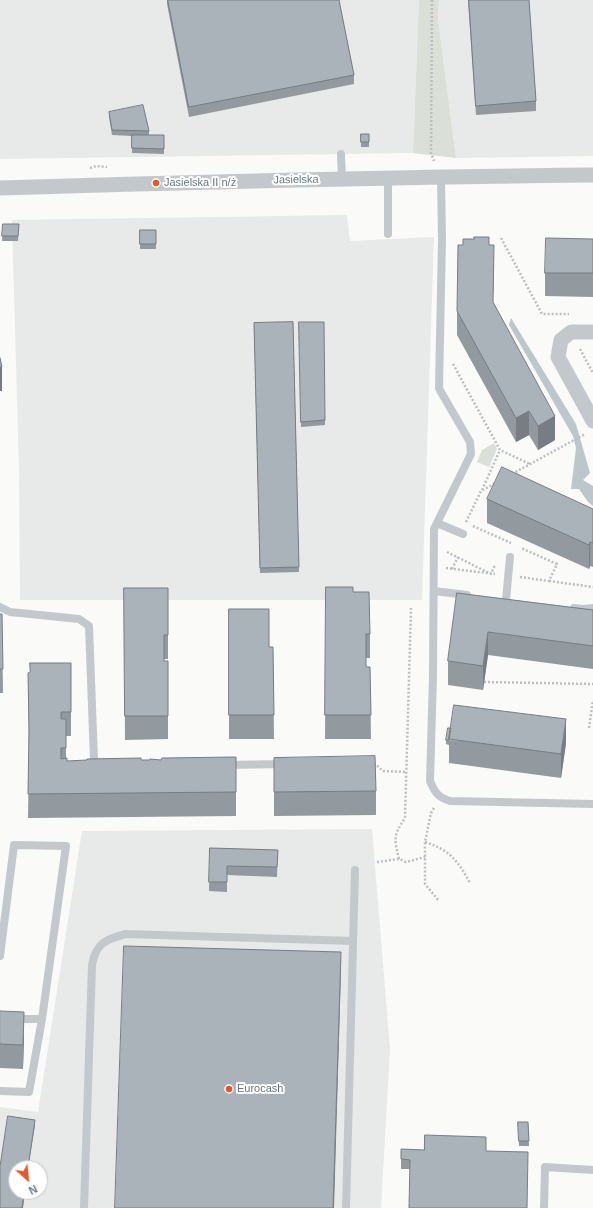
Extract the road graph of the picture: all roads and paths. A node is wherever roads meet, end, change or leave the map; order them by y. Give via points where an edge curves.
1 (432, 0) edge
2 (341, 154) dead end
3 (593, 175) edge
4 (439, 176) junction
5 (388, 178) junction
6 (342, 179) junction
7 (0, 188) edge
8 (388, 234) dead end
9 (501, 238) dead end
10 (573, 314) dead end
11 (593, 332) edge
12 (450, 358) dead end
13 (590, 427) edge
14 (500, 450) junction
15 (530, 464) junction
16 (509, 476) edge
17 (502, 480) edge
18 (481, 491) junction
19 (436, 523) junction
20 (463, 534) dead end
21 (514, 544) dead end
22 (521, 548) dead end
23 (445, 551) dead end
24 (458, 557) junction
25 (510, 557) dead end
26 (434, 565) junction
27 (452, 569) junction
28 (491, 574) junction
29 (508, 576) junction
30 (549, 581) junction
31 (593, 587) edge
32 (434, 591) junction
33 (477, 596) edge
34 (506, 600) edge
35 (0, 606) edge
36 (411, 608) dead end
37 (568, 608) edge
38 (593, 608) edge
39 (484, 682) edge
40 (593, 684) edge
41 (593, 700) edge
42 (589, 728) dead end
43 (374, 763) edge
44 (294, 764) edge
45 (214, 765) edge
46 (110, 766) edge
47 (406, 772) junction
48 (441, 798) junction
49 (593, 804) edge
50 (425, 842) junction
51 (425, 857) junction
52 (399, 858) junction
53 (377, 862) dead end
54 (355, 870) dead end
55 (470, 883) dead end
56 (439, 902) dead end
57 (353, 941) junction
58 (0, 956) edge
59 (0, 1019) edge
60 (42, 1019) junction
61 (0, 1091) edge
62 (593, 1170) edge
63 (84, 1208) edge
64 (346, 1208) edge
65 (544, 1208) edge

1 - 4 path via 431,153
2 - 6 lane
3 - 4 street, Jasielska
4 - 5 street, Jasielska
4 - 19 lane via 442,239 439,388 470,442 471,454
5 - 6 street, Jasielska
5 - 8 lane
6 - 7 street, Jasielska
9 - 10 path via 542,314
11 - 13 street via 571,332 561,340 558,357
12 - 14 path
13 - 15 path via 559,449
14 - 15 path
14 - 18 path
15 - 16 path
17 - 18 path
18 - 21 path via 466,522
19 - 20 lane
19 - 26 lane
22 - 30 path via 556,564
23 - 24 path
24 - 27 path
24 - 28 path
25 - 29 lane
26 - 27 path
26 - 32 lane
27 - 28 path
28 - 29 path
29 - 30 path
29 - 34 lane
30 - 31 path
32 - 33 lane
32 - 48 lane via 430,781
35 - 46 lane via 10,612 79,619 89,626 94,760 102,767
36 - 47 path
37 - 38 lane
39 - 40 path
41 - 42 path
43 - 47 path via 383,771
44 - 45 lane
47 - 52 path via 405,818 396,831 395,840
48 - 49 lane via 450,801
48 - 50 path via 431,813
50 - 51 path
50 - 55 path via 446,851
51 - 52 path via 406,862
51 - 56 path via 425,884
52 - 53 path
54 - 57 lane
57 - 63 lane via 126,934 114,937 98,947 92,965
57 - 64 lane
58 - 60 lane via 14,845 66,846
59 - 60 lane
60 - 61 lane via 29,1092
62 - 65 lane via 545,1167

